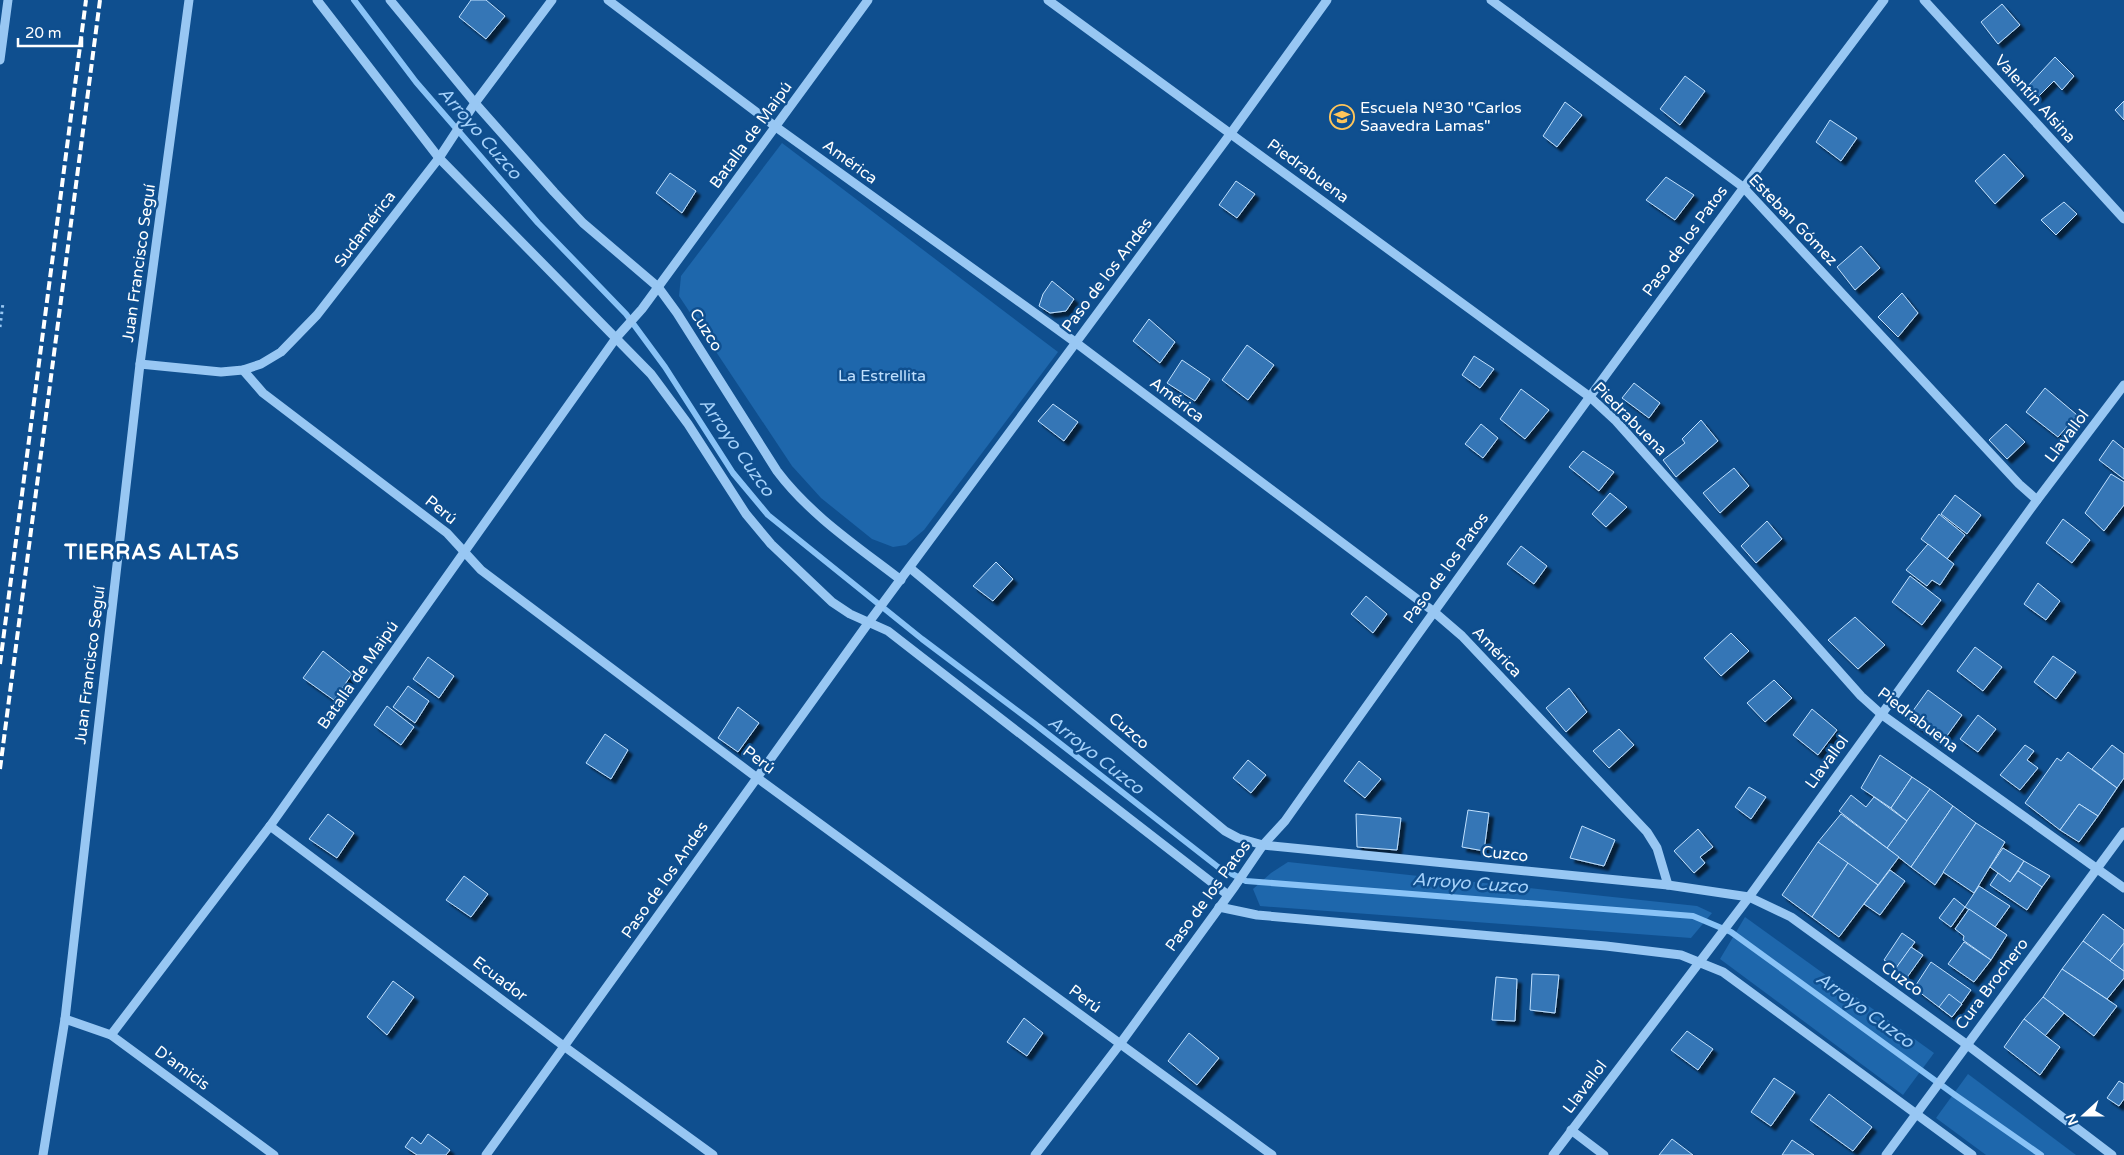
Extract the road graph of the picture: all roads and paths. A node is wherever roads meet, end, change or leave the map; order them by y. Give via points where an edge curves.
1 (8, 0) edge
2 (189, 0) edge
3 (317, 0) edge
4 (390, 0) edge
5 (552, 0) edge
6 (608, 0) edge
7 (868, 0) edge
8 (1048, 0) edge
9 (1327, 0) edge
10 (1491, 0) edge
11 (1884, 0) edge
12 (1924, 0) edge
13 (0, 60) edge
14 (475, 103) junction
15 (776, 127) junction
16 (1232, 133) junction
17 (439, 158) junction
18 (1743, 187) junction
19 (2124, 219) edge
20 (658, 287) junction
21 (3, 303) dead end
22 (0, 327) edge
23 (616, 338) junction
24 (1075, 342) junction
25 (140, 364) junction
26 (243, 370) junction
27 (2124, 385) edge
28 (1590, 397) junction
29 (2037, 500) junction
30 (463, 551) junction
31 (910, 568) junction
32 (901, 580) junction
33 (1433, 611) junction
34 (869, 622) junction
35 (1881, 714) junction
36 (756, 777) junction
37 (270, 826) junction
38 (2124, 832) edge
39 (1263, 845) junction
40 (2097, 869) junction
41 (1668, 885) junction
42 (2124, 888) edge
43 (1228, 895) junction
44 (1749, 897) junction
45 (1219, 907) junction
46 (1698, 961) junction
47 (65, 1019) junction
48 (111, 1035) junction
49 (1120, 1044) junction
50 (1966, 1044) junction
51 (565, 1047) junction
52 (1915, 1114) junction
53 (1571, 1130) junction
54 (43, 1155) edge
55 (274, 1155) edge
56 (486, 1155) edge
57 (712, 1155) edge
58 (1035, 1155) edge
59 (1272, 1155) edge
60 (1552, 1155) edge
61 (1604, 1155) edge
62 (1886, 1155) edge
63 (1972, 1155) edge
64 (2112, 1155) edge

1 - 13 street
2 - 25 street, Juan Francisco Seguí
3 - 17 street
4 - 14 street, Cuzco
5 - 14 street, Sudamérica
6 - 15 street, América
7 - 15 street, Batalla de Maipú
8 - 16 street, Piedrabuena
9 - 16 street, Paso de los Andes
10 - 18 street, Esteban Gómez
11 - 18 street, Paso de los Patos
12 - 19 street, Valentín Alsina
14 - 17 street, Sudamérica
14 - 20 street, Cuzco via 583,223
15 - 20 street, Batalla de Maipú
15 - 24 street, América
16 - 24 street, Paso de los Andes
16 - 28 street, Piedrabuena
17 - 23 street
17 - 26 street, Sudamérica via 318,315 281,352
18 - 28 street, Paso de los Patos
18 - 29 street, Esteban Gómez
20 - 23 street, Batalla de Maipú
20 - 32 street, Cuzco via 776,471 794,493 813,512
21 - 22 path
23 - 30 street, Batalla de Maipú
23 - 34 street via 651,374 688,424 746,514 771,544 832,602
24 - 31 street, Paso de los Andes
24 - 33 street, América
25 - 26 street, Sudamérica via 221,372
25 - 47 street, Juan Francisco Seguí
26 - 30 street, Perú via 263,393 447,532
27 - 29 street, Llavallol
28 - 33 street, Paso de los Patos
28 - 35 street, Piedrabuena via 1616,421 1861,696
29 - 35 street, Llavallol
30 - 36 street, Perú via 481,570
30 - 37 street, Batalla de Maipú
31 - 32 street, Paso de los Andes
31 - 39 street, Cuzco via 1225,831
32 - 34 street, Paso de los Andes
33 - 39 street, Paso de los Patos via 1285,821
33 - 41 street, América via 1462,636 1647,832 1657,848
34 - 36 street, Paso de los Andes
34 - 43 street via 888,632
35 - 40 street, Piedrabuena
35 - 44 street, Llavallol
36 - 49 street, Perú
36 - 51 street, Paso de los Andes
37 - 48 street, Batalla de Maipú
37 - 51 street, Ecuador
38 - 40 street, Cura Brochero
39 - 41 street, Cuzco
39 - 43 street, Paso de los Patos
40 - 42 street, Piedrabuena
40 - 50 street, Cura Brochero
41 - 44 street, Cuzco
43 - 45 street, Paso de los Patos
44 - 46 street, Llavallol
44 - 50 street, Cuzco via 1791,917
45 - 46 street via 1257,915 1606,946 1681,955
45 - 49 street, Paso de los Patos
46 - 52 street via 1723,972
46 - 53 street, Llavallol
47 - 48 street, D'amicis
47 - 54 street, Juan Francisco Seguí
48 - 55 street, D'amicis
49 - 58 street, Paso de los Patos
49 - 59 street, Perú
50 - 52 street, Cura Brochero
50 - 64 street, Cuzco
51 - 56 street, Paso de los Andes
51 - 57 street, Ecuador
52 - 62 street, Cura Brochero
52 - 63 street
53 - 60 street, Llavallol
53 - 61 street

